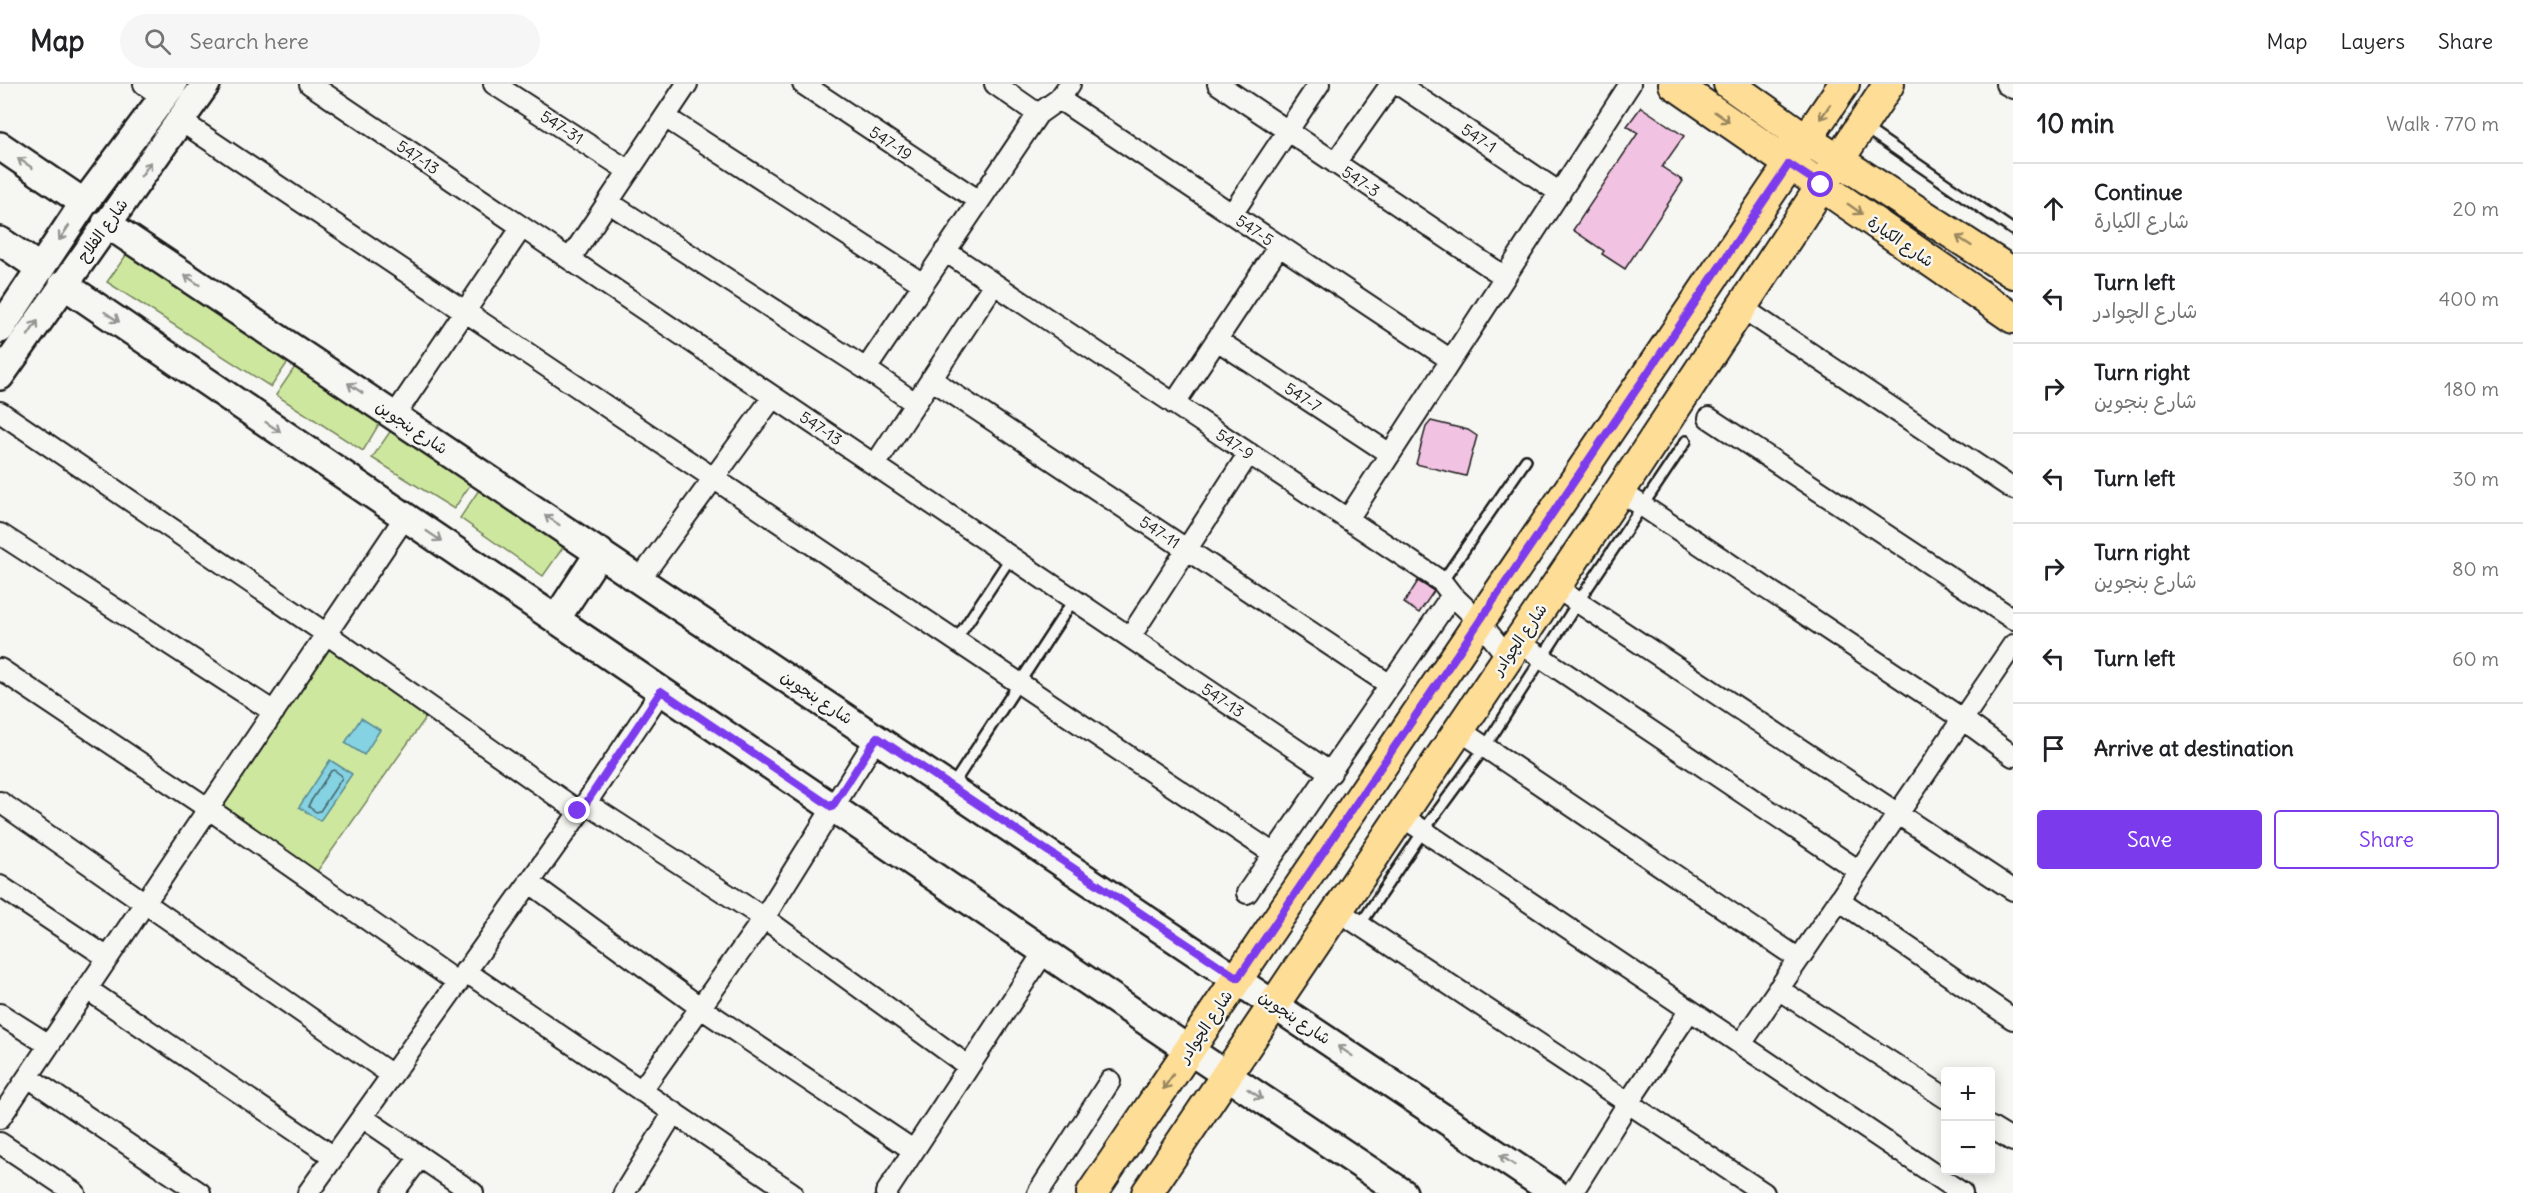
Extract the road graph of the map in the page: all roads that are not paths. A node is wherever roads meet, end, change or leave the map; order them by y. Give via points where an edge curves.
1 (206, 84) edge
2 (310, 84) edge
3 (494, 84) edge
4 (687, 84) edge
5 (803, 84) edge
6 (995, 84) edge
7 (1218, 84) edge
8 (1319, 84) edge
9 (1391, 84) edge
10 (1398, 84) edge
11 (1630, 84) edge
12 (1674, 84) edge
13 (1729, 84) edge
14 (1844, 84) edge
15 (1889, 84) edge
16 (2006, 84) edge
17 (2013, 88) edge
18 (160, 89) edge
19 (1065, 92) edge
20 (1038, 114) junction
21 (665, 117) junction
22 (181, 121) junction
23 (1861, 125) junction
24 (1288, 131) junction
25 (1806, 140) junction
26 (0, 146) edge
27 (1838, 160) junction
28 (1335, 163) junction
29 (1789, 164) junction
30 (629, 171) junction
31 (1821, 185) junction
32 (1560, 193) junction
33 (979, 201) junction
34 (608, 202) junction
35 (84, 203) junction
36 (1232, 214) junction
37 (106, 222) junction
38 (522, 227) junction
39 (2013, 230) edge
40 (0, 241) edge
41 (1279, 246) junction
42 (945, 251) junction
43 (570, 260) junction
44 (40, 268) junction
45 (2013, 273) edge
46 (1505, 277) junction
47 (63, 284) junction
48 (923, 284) junction
49 (994, 284) junction
50 (1741, 307) junction
51 (467, 312) junction
52 (2013, 318) edge
53 (0, 329) edge
54 (1217, 340) junction
55 (1451, 360) junction
56 (866, 369) junction
57 (0, 376) edge
58 (931, 379) junction
59 (773, 397) junction
60 (915, 403) junction
61 (1174, 404) junction
62 (0, 412) edge
63 (395, 415) junction
64 (1709, 418) dead end
65 (1686, 441) dead end
66 (1249, 453) junction
67 (1390, 454) junction
68 (1526, 460) dead end
69 (875, 465) junction
70 (714, 478) junction
71 (2013, 489) edge
72 (1631, 499) junction
73 (405, 517) junction
74 (1348, 519) junction
75 (0, 534) edge
76 (1186, 549) junction
77 (600, 552) junction
78 (1011, 557) junction
79 (640, 579) junction
80 (1447, 588) junction
81 (1567, 594) junction
82 (1074, 599) junction
83 (556, 619) junction
84 (2013, 619) edge
85 (1479, 621) junction
86 (328, 635) junction
87 (1130, 637) junction
88 (956, 640) junction
89 (2013, 645) edge
90 (1512, 649) junction
91 (1543, 659) junction
92 (0, 669) edge
93 (1019, 682) junction
94 (1390, 685) junction
95 (661, 691) junction
96 (274, 712) junction
97 (1961, 718) junction
98 (1458, 729) junction
99 (877, 737) junction
100 (1485, 747) junction
101 (2013, 756) edge
102 (1331, 773) junction
103 (951, 787) junction
104 (0, 802) edge
105 (582, 807) junction
106 (832, 807) junction
107 (209, 809) junction
108 (1898, 814) junction
109 (1412, 823) junction
110 (1274, 855) junction
111 (1859, 872) junction
112 (530, 882) junction
113 (0, 886) edge
114 (2013, 890) edge
115 (1247, 892) dead end
116 (1839, 900) junction
117 (145, 903) junction
118 (1348, 917) junction
119 (764, 918) junction
120 (1044, 952) junction
121 (108, 958) junction
122 (1799, 959) junction
123 (462, 977) junction
124 (1238, 978) junction
125 (87, 989) junction
126 (1778, 989) junction
127 (1274, 1003) junction
128 (701, 1008) junction
129 (1690, 1010) junction
130 (0, 1014) edge
131 (2013, 1019) edge
132 (1741, 1044) junction
133 (49, 1045) junction
134 (1189, 1050) junction
135 (968, 1066) junction
136 (392, 1075) junction
137 (1226, 1075) junction
138 (28, 1077) junction
139 (1110, 1081) dead end
140 (641, 1091) junction
141 (1941, 1095) edge
142 (1628, 1103) junction
143 (674, 1113) junction
144 (0, 1118) edge
145 (362, 1118) junction
146 (1995, 1130) edge
147 (2013, 1142) edge
148 (0, 1143) edge
149 (913, 1150) junction
150 (334, 1156) junction
151 (420, 1157) junction
152 (1941, 1187) edge
153 (1152, 1191) edge
154 (75, 1193) edge
155 (200, 1193) edge
156 (308, 1193) edge
157 (393, 1193) edge
158 (474, 1193) edge
159 (624, 1193) edge
160 (792, 1193) edge
161 (886, 1193) edge
162 (1038, 1193) edge
163 (1092, 1193) edge
164 (1403, 1193) edge
165 (1556, 1193) edge
166 (1572, 1193) edge
167 (1764, 1193) edge
168 (1962, 1193) edge

1 - 22 street, شارع الفلاح
2 - 38 street, 547-13
3 - 30 street, 547-31
4 - 21 street
5 - 33 street, 547-19
6 - 20 street
7 - 24 street, 547-3
8 - 24 street
9 - 28 street
10 - 32 street, 547-1
11 - 32 street
12 -> 29 main road, شارع الكيارة
13 - 25 main road, شارع الكيارة
14 -> 25 main road, شارع الچوادر
15 - 23 main road, شارع الچوادر
16 - 17 street
18 - 35 street, شارع الفلاح
19 - 20 street
19 - 36 street, 547-5
20 - 33 street
21 - 30 street
21 - 48 street
37 -> 22 street, شارع الفلاح
22 - 51 street
23 - 27 main road, شارع الچوادر
23 - 39 lane
24 - 28 street, 547-3
24 - 36 street
25 - 27 main road, شارع الكيارة
25 - 29 main road, شارع الچوادر
35 -> 26 street
27 - 31 main road, شارع الچوادر
45 -> 27 main road, شارع الكيارة
28 - 46 street, 547-3
29 - 31 main road, شارع الكيارة
29 - 85 main road, شارع الچوادر
30 - 34 street
31 - 50 main road, شارع الچوادر
31 -> 52 main road, شارع الكيارة
32 - 46 street
33 - 42 street
34 - 43 street
34 - 56 street
35 -> 44 street, شارع الفلاح
36 - 41 street, 547-5
37 - 47 street, شارع الفلاح
63 -> 37 street, شارع بنجوين
38 - 43 street, 547-13
38 - 51 street
40 - 44 street
41 - 54 street
41 - 55 street, 547-5
42 - 48 street
42 - 49 street, 547-9
43 - 59 street, 547-13
44 - 53 street, شارع الفلاح
46 - 55 street
57 -> 47 street, شارع الفلاح
47 -> 73 street
48 - 56 street
49 - 58 street
49 - 61 street, 547-9
50 - 71 street
50 - 72 main road, شارع الچوادر
51 - 63 street
51 - 70 street
54 - 61 street
54 - 67 street, 547-7
55 - 67 street
56 - 60 street
58 - 60 street
58 - 76 street, 547-11
59 - 69 street, 547-13
59 - 70 street
60 - 69 street
61 - 66 street, 547-9
62 - 86 street
77 -> 63 street, شارع بنجوين
64 - 84 street
65 - 72 lane
66 - 74 street, 547-9
66 - 76 street
67 - 74 street
68 - 80 lane
69 - 78 street, 547-13
70 - 79 street
70 - 88 street
72 - 81 main road, شارع الچوادر
72 - 97 street
73 -> 83 street
73 - 86 street
74 - 80 street, 547-9
75 - 96 street
76 - 87 street
76 - 94 street, 547-11
77 - 79 street, شارع بنجوين
77 - 83 street
78 - 82 street, 547-13
78 - 88 lane
79 - 99 street, شارع بنجوين
80 - 85 street, 547-9
80 - 94 street
81 - 90 main road, شارع الچوادر
81 - 91 lane
81 - 108 street
82 - 87 street, 547-13
82 - 93 lane
83 - 95 street
85 - 90 street, 547-9
85 - 124 main road, شارع الچوادر
86 - 96 street
86 - 105 street
87 - 102 street, 547-13
88 - 93 street
89 - 97 street
90 - 91 street, 547-9
90 - 98 main road, شارع الچوادر
91 - 100 lane
91 - 111 street, 547-9
92 - 107 street
93 - 103 lane
93 - 110 street
94 - 102 street
95 - 105 street
95 - 106 street
96 - 107 street
97 - 101 street
97 - 108 street
98 - 100 street
98 - 109 main road, شارع الچوادر
99 - 103 street, شارع بنجوين
99 - 106 street
100 - 109 lane
100 - 122 street
102 - 110 street
103 - 124 street, شارع بنجوين
104 - 117 street
105 - 112 street
105 - 119 street
106 - 119 street
106 - 120 street
107 - 117 street
107 - 123 street
108 - 111 street
108 - 114 street
109 - 118 main road, شارع الچوادر
109 - 129 street
110 - 115 street
111 - 116 street
112 - 123 street
112 - 128 street
113 - 121 street
116 - 122 street
116 - 131 street
117 - 121 street
117 - 136 street
118 - 127 main road, شارع الچوادر
118 - 142 street
119 - 128 street
119 - 135 street
120 - 134 street
120 - 135 street
121 - 125 street
122 - 126 street
123 - 136 street
123 - 140 street
124 - 127 street, شارع بنجوين
124 - 134 main road, شارع الچوادر
125 - 133 street
125 - 150 street
126 - 132 street
126 - 141 street
127 - 137 main road, شارع الچوادر
165 -> 127 street, شارع بنجوين
128 - 140 street
128 - 149 street
129 - 132 street
129 - 142 street
130 - 133 street
132 - 152 street
133 - 138 street
134 - 137 street
134 -> 163 main road, شارع الچوادر
135 - 149 street
136 - 145 street
137 - 153 main road, شارع الچوادر
137 -> 164 street
138 - 144 street
138 - 155 street
139 - 162 street
140 - 143 street
142 - 166 street
142 - 167 street
143 - 159 street
143 - 160 street
145 - 150 street
145 - 151 street
146 - 147 street
148 - 154 street
149 - 161 street
150 - 156 street
151 - 157 street
151 - 158 street
152 - 168 street

